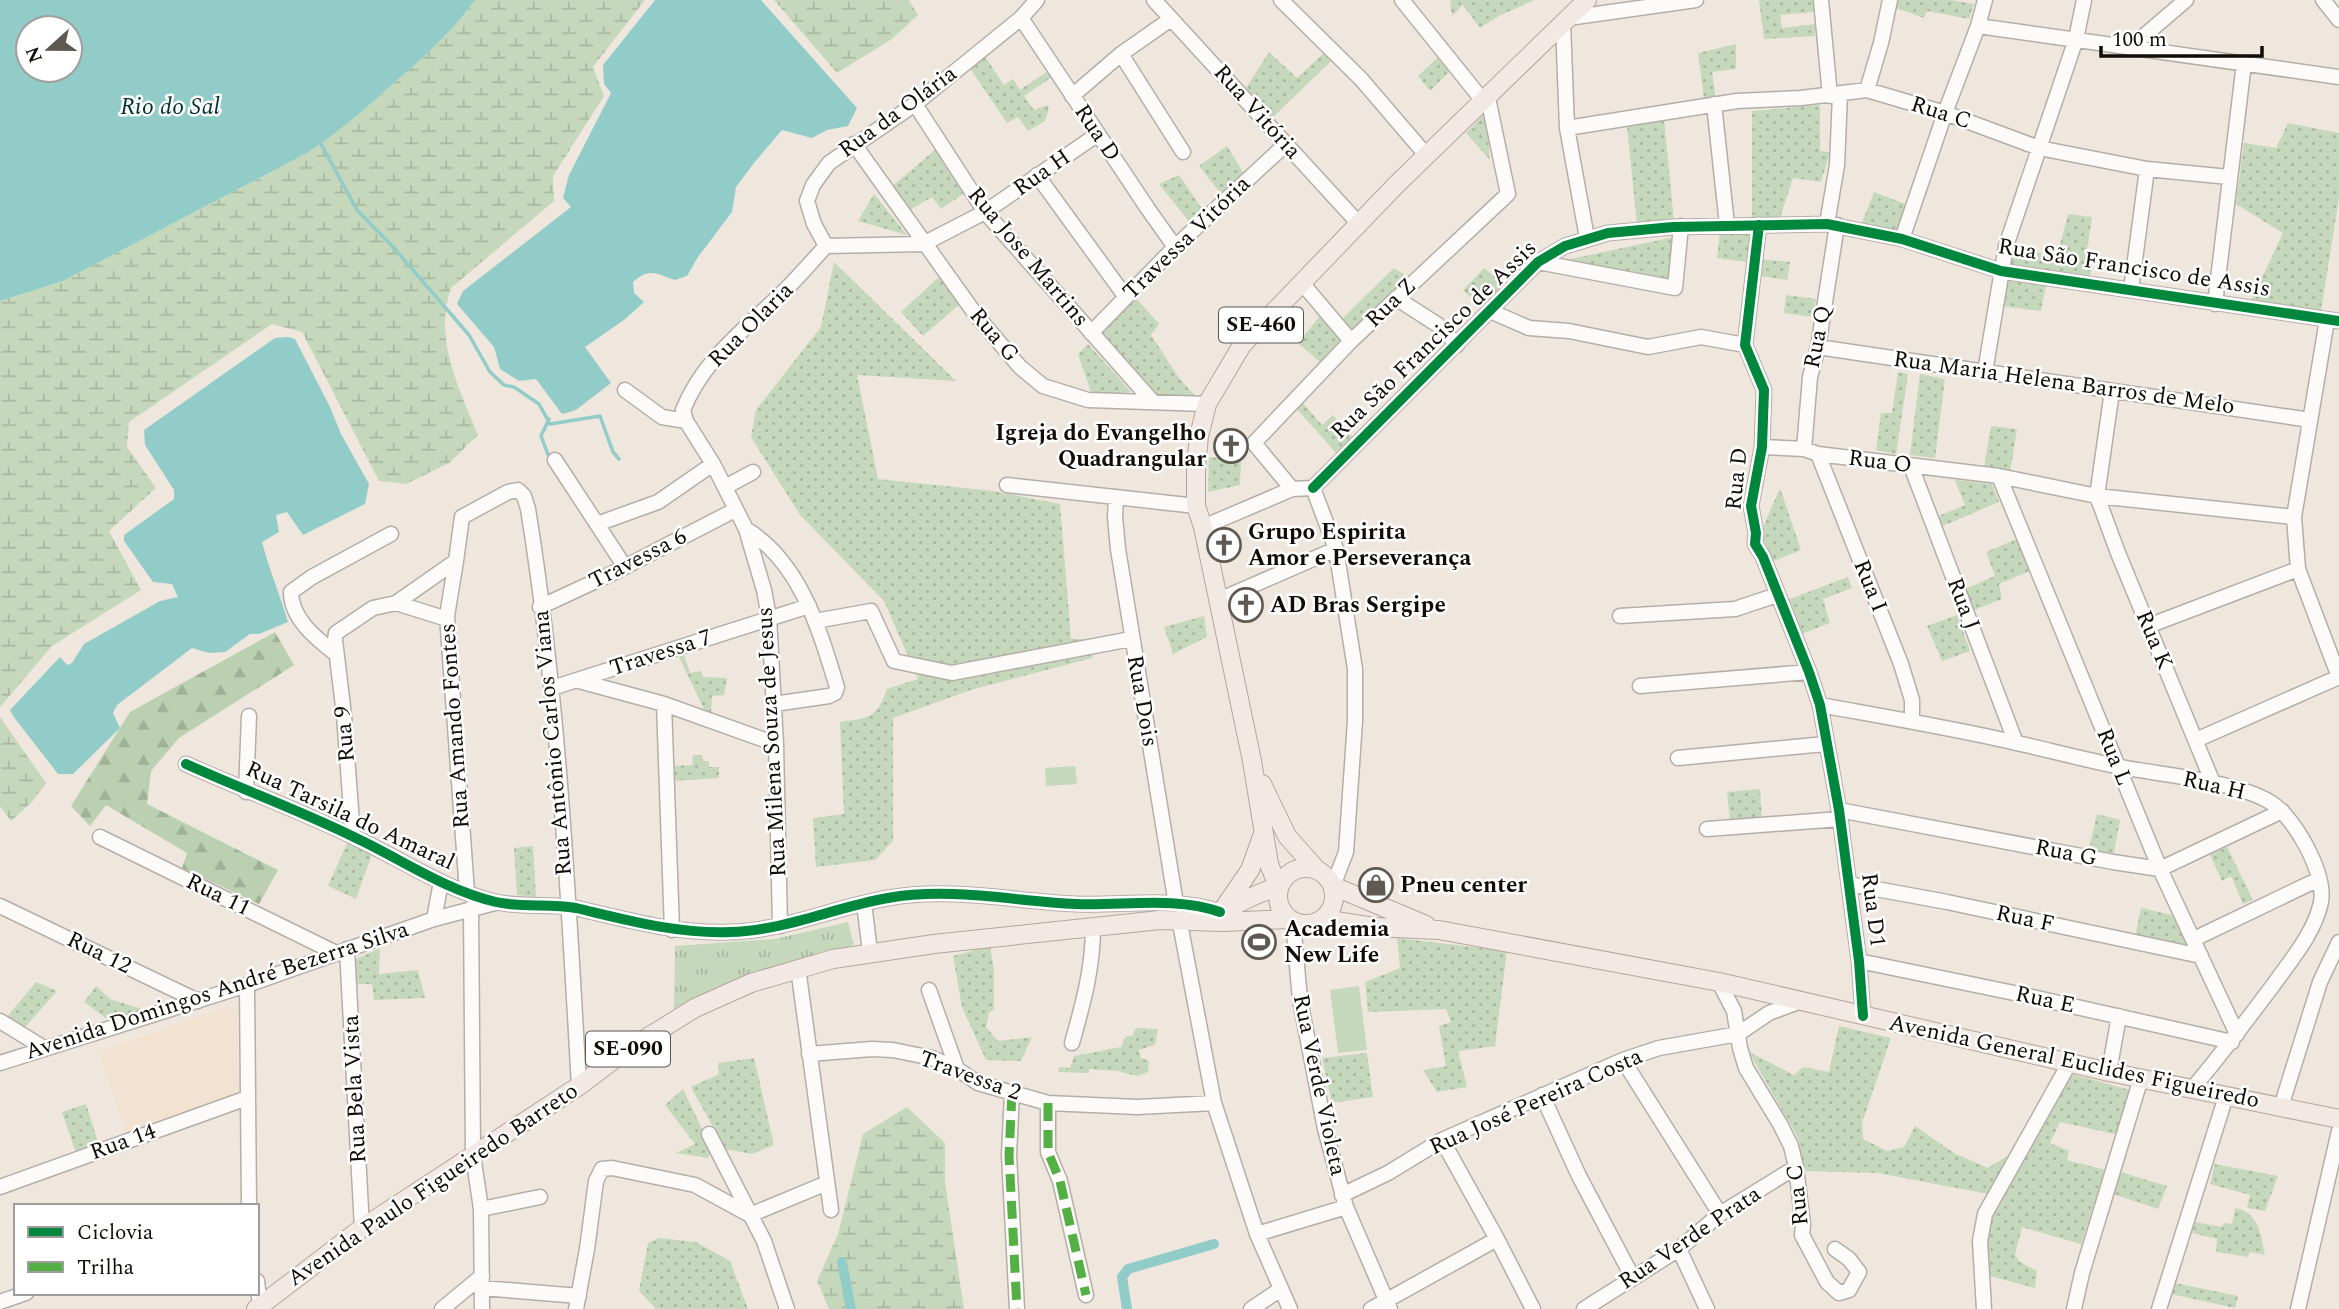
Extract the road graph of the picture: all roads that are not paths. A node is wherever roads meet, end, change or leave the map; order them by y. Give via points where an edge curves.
1 (1037, 0) edge
2 (1154, 0) edge
3 (1281, 0) edge
4 (1402, 0) edge
5 (1587, 0) edge
6 (1696, 0) edge
7 (1821, 0) edge
8 (1890, 0) edge
9 (1984, 0) edge
10 (2084, 0) edge
11 (2186, 0) edge
12 (2323, 0) edge
13 (1020, 18) junction
14 (1171, 19) junction
15 (2339, 20) edge
16 (1565, 21) junction
17 (1978, 26) junction
18 (2076, 39) junction
19 (2131, 47) junction
20 (1121, 54) junction
21 (2244, 63) junction
22 (2339, 77) edge
23 (1867, 90) junction
24 (1835, 95) junction
25 (1072, 96) junction
26 (1486, 99) junction
27 (915, 104) junction
28 (1714, 104) junction
29 (1945, 113) junction
30 (1567, 128) junction
31 (1098, 134) junction
32 (854, 144) junction
33 (1286, 144) junction
34 (2039, 148) junction
35 (1183, 152) dead end
36 (1427, 156) junction
37 (2147, 169) junction
38 (1038, 175) junction
39 (2229, 177) junction
40 (985, 212) junction
41 (1360, 225) junction
42 (1727, 225) junction
43 (1759, 225) junction
44 (1832, 225) junction
45 (1681, 226) junction
46 (1587, 239) junction
47 (1902, 239) junction
48 (923, 243) junction
49 (826, 246) junction
50 (1175, 247) junction
51 (1538, 262) junction
52 (2001, 271) junction
53 (1302, 283) junction
54 (2131, 290) junction
55 (1125, 296) junction
56 (1396, 298) junction
57 (2215, 304) junction
58 (1490, 312) junction
59 (2333, 320) edge
60 (1091, 333) junction
61 (1351, 341) junction
62 (1457, 345) junction
63 (1745, 345) junction
64 (1818, 347) junction
65 (1984, 372) junction
66 (625, 390) dead end
67 (2112, 390) junction
68 (1152, 401) junction
69 (1207, 404) junction
70 (685, 416) junction
71 (2310, 420) junction
72 (1762, 447) junction
73 (1811, 452) junction
74 (555, 460) dead end
75 (713, 464) junction
76 (1911, 466) junction
77 (753, 472) dead end
78 (1999, 476) junction
79 (1007, 485) dead end
80 (725, 487) junction
81 (1313, 488) junction
82 (517, 489) joint
83 (1293, 489) junction
84 (2097, 496) junction
85 (1116, 497) junction
86 (1196, 506) junction
87 (735, 510) junction
88 (2294, 517) junction
89 (597, 524) junction
90 (1203, 527) junction
91 (746, 529) junction
92 (391, 534) dead end
93 (1336, 549) junction
94 (456, 561) junction
95 (625, 567) junction
96 (2298, 569) junction
97 (1777, 595) junction
98 (1219, 600) junction
99 (396, 603) junction
100 (809, 606) junction
101 (540, 607) junction
102 (1620, 616) dead end
103 (769, 617) junction
104 (447, 619) junction
105 (815, 621) junction
106 (2148, 626) junction
107 (1131, 639) junction
108 (336, 654) junction
109 (1809, 671) junction
110 (2339, 677) edge
111 (578, 680) junction
112 (1640, 686) dead end
113 (552, 688) junction
114 (664, 704) junction
115 (774, 704) junction
116 (1820, 705) junction
117 (249, 716) dead end
118 (1912, 722) junction
119 (2196, 740) junction
120 (2016, 743) junction
121 (776, 744) junction
122 (1825, 744) junction
123 (1678, 758) dead end
124 (1252, 761) junction
125 (186, 764) dead end
126 (2118, 766) junction
127 (2213, 783) junction
128 (246, 792) junction
129 (2282, 811) junction
130 (1840, 815) junction
131 (1707, 829) dead end
132 (1263, 834) junction
133 (353, 836) junction
134 (100, 837) dead end
135 (2160, 869) junction
136 (1317, 870) junction
137 (2319, 879) junction
138 (441, 882) junction
139 (1849, 884) junction
140 (1280, 885) junction
141 (1333, 886) junction
142 (467, 892) junction
143 (497, 902) junction
144 (863, 903) junction
145 (0, 906) edge
146 (569, 907) junction
147 (471, 908) junction
148 (1221, 912) junction
149 (1176, 916) junction
150 (433, 919) junction
151 (1323, 919) junction
152 (1291, 920) junction
153 (780, 926) junction
154 (1093, 928) junction
155 (672, 930) junction
156 (1439, 930) junction
157 (2194, 939) junction
158 (2339, 942) edge
159 (341, 951) junction
160 (870, 952) junction
161 (2201, 956) junction
162 (1859, 961) junction
163 (798, 968) junction
164 (1719, 982) junction
165 (247, 985) junction
166 (929, 990) dead end
167 (1803, 1000) junction
168 (198, 1001) junction
169 (1863, 1016) junction
170 (2119, 1016) junction
171 (0, 1021) edge
172 (1738, 1034) junction
173 (2234, 1038) junction
174 (1072, 1043) dead end
175 (44, 1048) junction
176 (809, 1054) junction
177 (1623, 1060) junction
178 (2070, 1062) junction
179 (0, 1063) edge
180 (957, 1069) junction
181 (2109, 1072) junction
182 (2140, 1078) junction
183 (579, 1086) junction
184 (2192, 1088) junction
185 (1013, 1093) junction
186 (1542, 1095) junction
187 (2226, 1096) junction
188 (247, 1098) junction
189 (1048, 1103) junction
190 (1214, 1103) junction
191 (2281, 1107) junction
192 (2339, 1119) edge
193 (2339, 1131) edge
194 (709, 1134) dead end
195 (1442, 1140) junction
196 (473, 1156) junction
197 (1796, 1167) junction
198 (827, 1183) junction
199 (0, 1187) edge
200 (540, 1197) dead end
201 (1344, 1201) junction
202 (249, 1204) edge
203 (481, 1209) junction
204 (831, 1210) dead end
205 (1720, 1214) junction
206 (750, 1215) junction
207 (362, 1228) junction
208 (1257, 1234) junction
209 (1497, 1239) junction
210 (1679, 1248) junction
211 (1835, 1249) dead end
212 (1633, 1278) junction
213 (482, 1282) junction
214 (1280, 1289) junction
215 (20, 1295) edge
216 (1086, 1295) dead end
217 (0, 1302) edge
218 (577, 1303) edge
219 (1388, 1305) edge
220 (258, 1307) edge
221 (442, 1309) edge
222 (482, 1309) edge
223 (786, 1309) edge
224 (1017, 1309) edge
225 (1251, 1309) edge
226 (1290, 1309) edge
227 (1371, 1309) edge
228 (1533, 1309) edge
229 (1584, 1309) edge
230 (1707, 1309) edge
231 (1984, 1309) edge
232 (2074, 1309) edge
233 (2159, 1309) edge
234 (2298, 1309) edge

1 - 13 street, Rua da Olária
2 - 14 street, Rua Vitória
3 - 36 street via 1361,79
4 - 26 street
5 - 16 main road, SE-460
6 - 16 street
7 - 24 street
8 - 23 street
9 - 17 street
10 - 18 street
11 - 19 street
12 - 15 street
13 - 25 street, Rua D
13 - 27 street, Rua da Olária
14 - 20 street
14 - 33 street, Rua Vitória
16 - 26 main road, SE-460
16 - 30 street
17 - 18 street
17 - 29 street
18 - 19 street
18 - 34 street
19 - 21 street
20 - 25 street
20 - 35 street
21 - 22 street
21 - 39 street
23 - 24 street, Rua C
23 - 29 street, Rua C
24 - 28 street, Rua C
24 - 44 street via 1837,165
25 - 31 street, Rua D
26 - 36 main road, SE-460
26 - 56 street, Rua Z via 1508,194
27 - 32 street, Rua da Olária
27 - 40 street, Rua Jose Martins
28 - 30 street, Rua C
28 - 42 street
29 - 34 street, Rua C
29 - 47 street
30 - 46 street
31 - 38 street, Rua H
31 - 50 street, Rua D
32 - 48 street, Rua G
32 - 49 street, Rua da Olária via 829,163 807,197
33 - 41 street, Rua Vitória
33 - 50 street, Travessa Vitória
34 - 37 street
34 - 52 street
36 - 41 main road, SE-460
37 - 39 street
37 - 54 street, Rua São Francisco de Assis
38 - 40 street, Rua H
38 - 55 street
39 - 57 street
40 - 48 street, Rua H
40 - 60 street, Rua Jose Martins
41 - 53 main road, SE-460
42 - 43 street, Rua São Francisco de Assis
42 - 45 street, Rua São Francisco de Assis
43 - 44 street, Rua São Francisco de Assis
43 - 63 street, Rua D
44 - 47 street, Rua São Francisco de Assis
44 - 64 street, Rua Q
45 - 46 street, Rua São Francisco de Assis
45 - 51 street via 1675,288
46 - 51 street, Rua São Francisco de Assis
47 - 52 street, Rua São Francisco de Assis
48 - 49 street, Rua H
48 - 68 street, Rua G via 984,325 1043,386 1088,400
49 - 70 street, Rua Olaria via 718,353
50 - 55 street, Travessa Vitória
51 - 58 street, Rua São Francisco de Assis
52 - 54 street, Rua São Francisco de Assis
52 - 65 street
53 - 61 street
53 - 69 main road, SE-460 via 1242,345
54 - 57 street, Rua São Francisco de Assis
55 - 60 street, Travessa Vitória
56 - 61 street, Rua Z
56 - 62 street via 1438,325
57 - 59 street, Rua São Francisco de Assis
58 - 62 street, Rua São Francisco de Assis
58 - 63 street via 1529,328 1648,347 1701,337
59 - 71 street
60 - 68 street, Rua Jose Martins
61 - 83 street, Rua Z via 1254,443
62 - 81 street, Rua São Francisco de Assis
63 - 72 street, Rua D via 1764,390
64 - 65 street, Rua Maria Helena Barros de Melo
64 - 73 street, Rua Q via 1810,377
65 - 67 street, Rua Maria Helena Barros de Melo
66 - 70 street via 662,417
67 - 71 street, Rua Maria Helena Barros de Melo
67 - 84 street
68 - 69 street, Rua G
69 - 86 main road, SE-460 via 1198,449
70 - 75 street, Rua Milena Souza de Jesus
71 - 88 street
72 - 73 street, Rua O
72 - 97 street, Rua D via 1751,506 1755,544
73 - 76 street, Rua O
73 - 118 street, Rua I via 1901,664 1912,700
74 - 89 street
75 - 80 street, Rua Milena Souza de Jesus
75 - 89 street via 658,502
76 - 78 street, Rua O
76 - 120 street, Rua J
77 - 80 street
78 - 84 street
78 - 126 street, Rua L
79 - 85 street
80 - 87 street, Rua Milena Souza de Jesus
81 - 83 street
81 - 93 street
82 - 94 street, Rua Amando Fontes via 462,517
82 - 101 street, Rua Antônio Carlos Viana via 528,509
83 - 90 street
84 - 88 street
84 - 106 street, Rua K
85 - 86 street
85 - 107 street, Rua Dois via 1115,531
86 - 90 main road, SE-460
87 - 91 street, Rua Milena Souza de Jesus
87 - 95 street, Travessa 6
88 - 96 street
89 - 95 street
90 - 98 main road, SE-460
91 - 100 street via 775,551
91 - 103 street, Rua Milena Souza de Jesus
92 - 108 street via 290,592 313,636
93 - 98 street
93 - 141 street via 1353,647 1355,721 1346,852
94 - 99 street
94 - 104 street, Rua Amando Fontes
95 - 101 street, Travessa 6
96 - 106 street
96 - 110 street
97 - 102 street via 1735,609
97 - 109 street, Rua D
98 - 124 main road, SE-460
99 - 104 street
99 - 108 street, Rua 9 via 373,608 336,633
100 - 103 street, Travessa 7
100 - 105 street
101 - 113 street, Rua Antônio Carlos Viana
103 - 111 street, Travessa 7
103 - 115 street, Rua Milena Souza de Jesus
104 - 142 street, Rua Amando Fontes
105 - 107 street via 871,611 894,661 951,673
105 - 115 street via 837,691
106 - 119 street, Rua K
107 - 149 street, Rua Dois
108 - 133 street, Rua 9
109 - 112 street
109 - 116 street, Rua D
110 - 119 street
111 - 113 street, Travessa 7
111 - 114 street
113 - 146 street, Rua Antônio Carlos Viana
114 - 121 street
114 - 155 street
115 - 121 street, Rua Milena Souza de Jesus
116 - 118 street, Rua H
116 - 122 street, Rua D
117 - 128 street
118 - 120 street, Rua H
119 - 127 street, Rua K
120 - 126 street, Rua H
121 - 153 street, Rua Milena Souza de Jesus
122 - 123 street
122 - 130 street, Rua D
124 - 132 main road, SE-460
124 - 136 main road, SE-460 via 1287,836
125 - 128 street, Rua Tarsila do Amaral
126 - 127 street, Rua H
126 - 135 street, Rua L
127 - 129 street, Rua H via 2263,799
128 - 133 street, Rua Tarsila do Amaral
129 - 135 street
129 - 137 street, Rua H
130 - 131 street, Rua G
130 - 135 street, Rua G
130 - 139 street, Rua D1
132 - 140 main road, SE-460 via 1272,874
132 - 148 main road via 1250,870
133 - 138 street, Rua Tarsila do Amaral
134 - 159 street, Rua 11
135 - 157 street, Rua L
136 - 140 main road via 1293,871
136 - 141 main road
137 - 157 street
137 - 173 street, Rua H via 2320,904 2300,948
138 - 142 street, Rua Tarsila do Amaral
138 - 150 street
139 - 161 street, Rua F
139 - 162 street, Rua D1
140 - 148 main road, Avenida Paulo Figueiredo Barreto / SE-090
140 - 152 main road via 1280,908
141 - 151 main road via 1334,904
141 - 156 main road, Avenida General Euclides Figueiredo
142 - 143 street, Rua Tarsila do Amaral
143 - 146 street
143 - 147 street, Avenida Domingos André Bezerra Silva
144 - 149 street via 912,894 956,894
144 - 153 street
144 - 160 street
145 - 168 street, Rua 12
146 - 155 street
146 - 183 street, Rua Antônio Carlos Viana
147 - 150 street, Avenida Domingos André Bezerra Silva
147 - 196 street
148 - 149 main road, Avenida Paulo Figueiredo Barreto / SE-090
149 - 152 main road, Avenida Paulo Figueiredo Barreto / SE-090
149 - 154 main road, Avenida Paulo Figueiredo Barreto / SE-090
149 - 190 street, Rua Dois
150 - 159 street, Avenida Domingos André Bezerra Silva
151 - 152 main road via 1308,925
151 - 156 main road, Avenida General Euclides Figueiredo
152 - 201 street, Rua Verde Violeta via 1310,1061
153 - 155 street via 730,933
154 - 160 main road, Avenida Paulo Figueiredo Barreto / SE-090
154 - 174 street via 1088,988
156 - 164 main road, Avenida General Euclides Figueiredo
157 - 161 street, Rua L
158 - 191 street via 2320,982
159 - 165 street, Avenida Domingos André Bezerra Silva
159 - 207 street, Rua Bela Vista
160 - 163 main road, Avenida Paulo Figueiredo Barreto / SE-090
161 - 173 street, Rua L
162 - 169 street, Rua D1
162 - 170 street, Rua E
163 - 176 street
163 - 183 main road, Avenida Paulo Figueiredo Barreto / SE-090 via 695,1008
164 - 167 main road, Avenida General Euclides Figueiredo
164 - 172 street via 1733,1007
165 - 168 street, Avenida Domingos André Bezerra Silva
165 - 188 street
166 - 180 street
167 - 169 main road, Avenida General Euclides Figueiredo
167 - 172 street, Rua José Pereira Costa via 1769,1013
168 - 175 street, Avenida Domingos André Bezerra Silva
169 - 178 main road, Avenida General Euclides Figueiredo
170 - 173 street, Rua E
170 - 181 street
171 - 175 street
172 - 177 street, Rua José Pereira Costa via 1659,1048
172 - 197 street, Rua C via 1746,1068 1787,1136
173 - 184 street, Rua H
175 - 179 street, Avenida Domingos André Bezerra Silva
176 - 180 street, Travessa 2 via 893,1051 942,1061
176 - 198 street
177 - 186 street, Rua José Pereira Costa
177 - 205 street
178 - 181 main road, Avenida General Euclides Figueiredo
178 - 231 street via 1985,1214 1980,1241
180 - 185 street, Travessa 2 via 972,1080
181 - 182 main road, Avenida General Euclides Figueiredo
182 - 184 main road, Avenida General Euclides Figueiredo
182 - 232 street
183 - 196 main road, Avenida Paulo Figueiredo Barreto / SE-090
184 - 187 main road, Avenida General Euclides Figueiredo
185 - 189 street, Travessa 2
185 - 224 street via 1009,1155
186 - 195 street, Rua José Pereira Costa
186 - 212 street
187 - 191 main road, Avenida General Euclides Figueiredo
187 - 233 street
188 - 199 street, Rua 14
188 - 202 street
189 - 190 street, Travessa 2 via 1122,1107
189 - 216 street via 1048,1152 1060,1181
190 - 208 street, Rua Dois
191 - 192 main road, Avenida General Euclides Figueiredo
193 - 234 street
194 - 206 street
195 - 201 street, Rua José Pereira Costa
195 - 209 street
196 - 203 street
196 - 207 main road, Avenida Paulo Figueiredo Barreto / SE-090
197 - 205 street, Rua Verde Prata
197 - 211 street, Rua C via 1802,1235 1827,1282 1839,1293 1849,1290 1859,1272
198 - 204 street
198 - 206 street
200 - 203 street
201 - 208 street, Rua Verde Violeta
201 - 219 street, Rua Verde Violeta
203 - 213 street
205 - 210 street, Rua Verde Prata
206 - 218 street via 695,1185 612,1168 600,1170
206 - 223 street via 771,1259
207 - 220 main road, Avenida Paulo Figueiredo Barreto / SE-090
208 - 214 street, Rua Dois
209 - 219 street
209 - 228 street
210 - 212 street, Rua Verde Prata
210 - 230 street
212 - 229 street, Rua Verde Prata
213 - 218 street
213 - 221 street
213 - 222 street
214 - 225 street
214 - 226 street, Rua Dois
215 - 217 street
219 - 227 street

